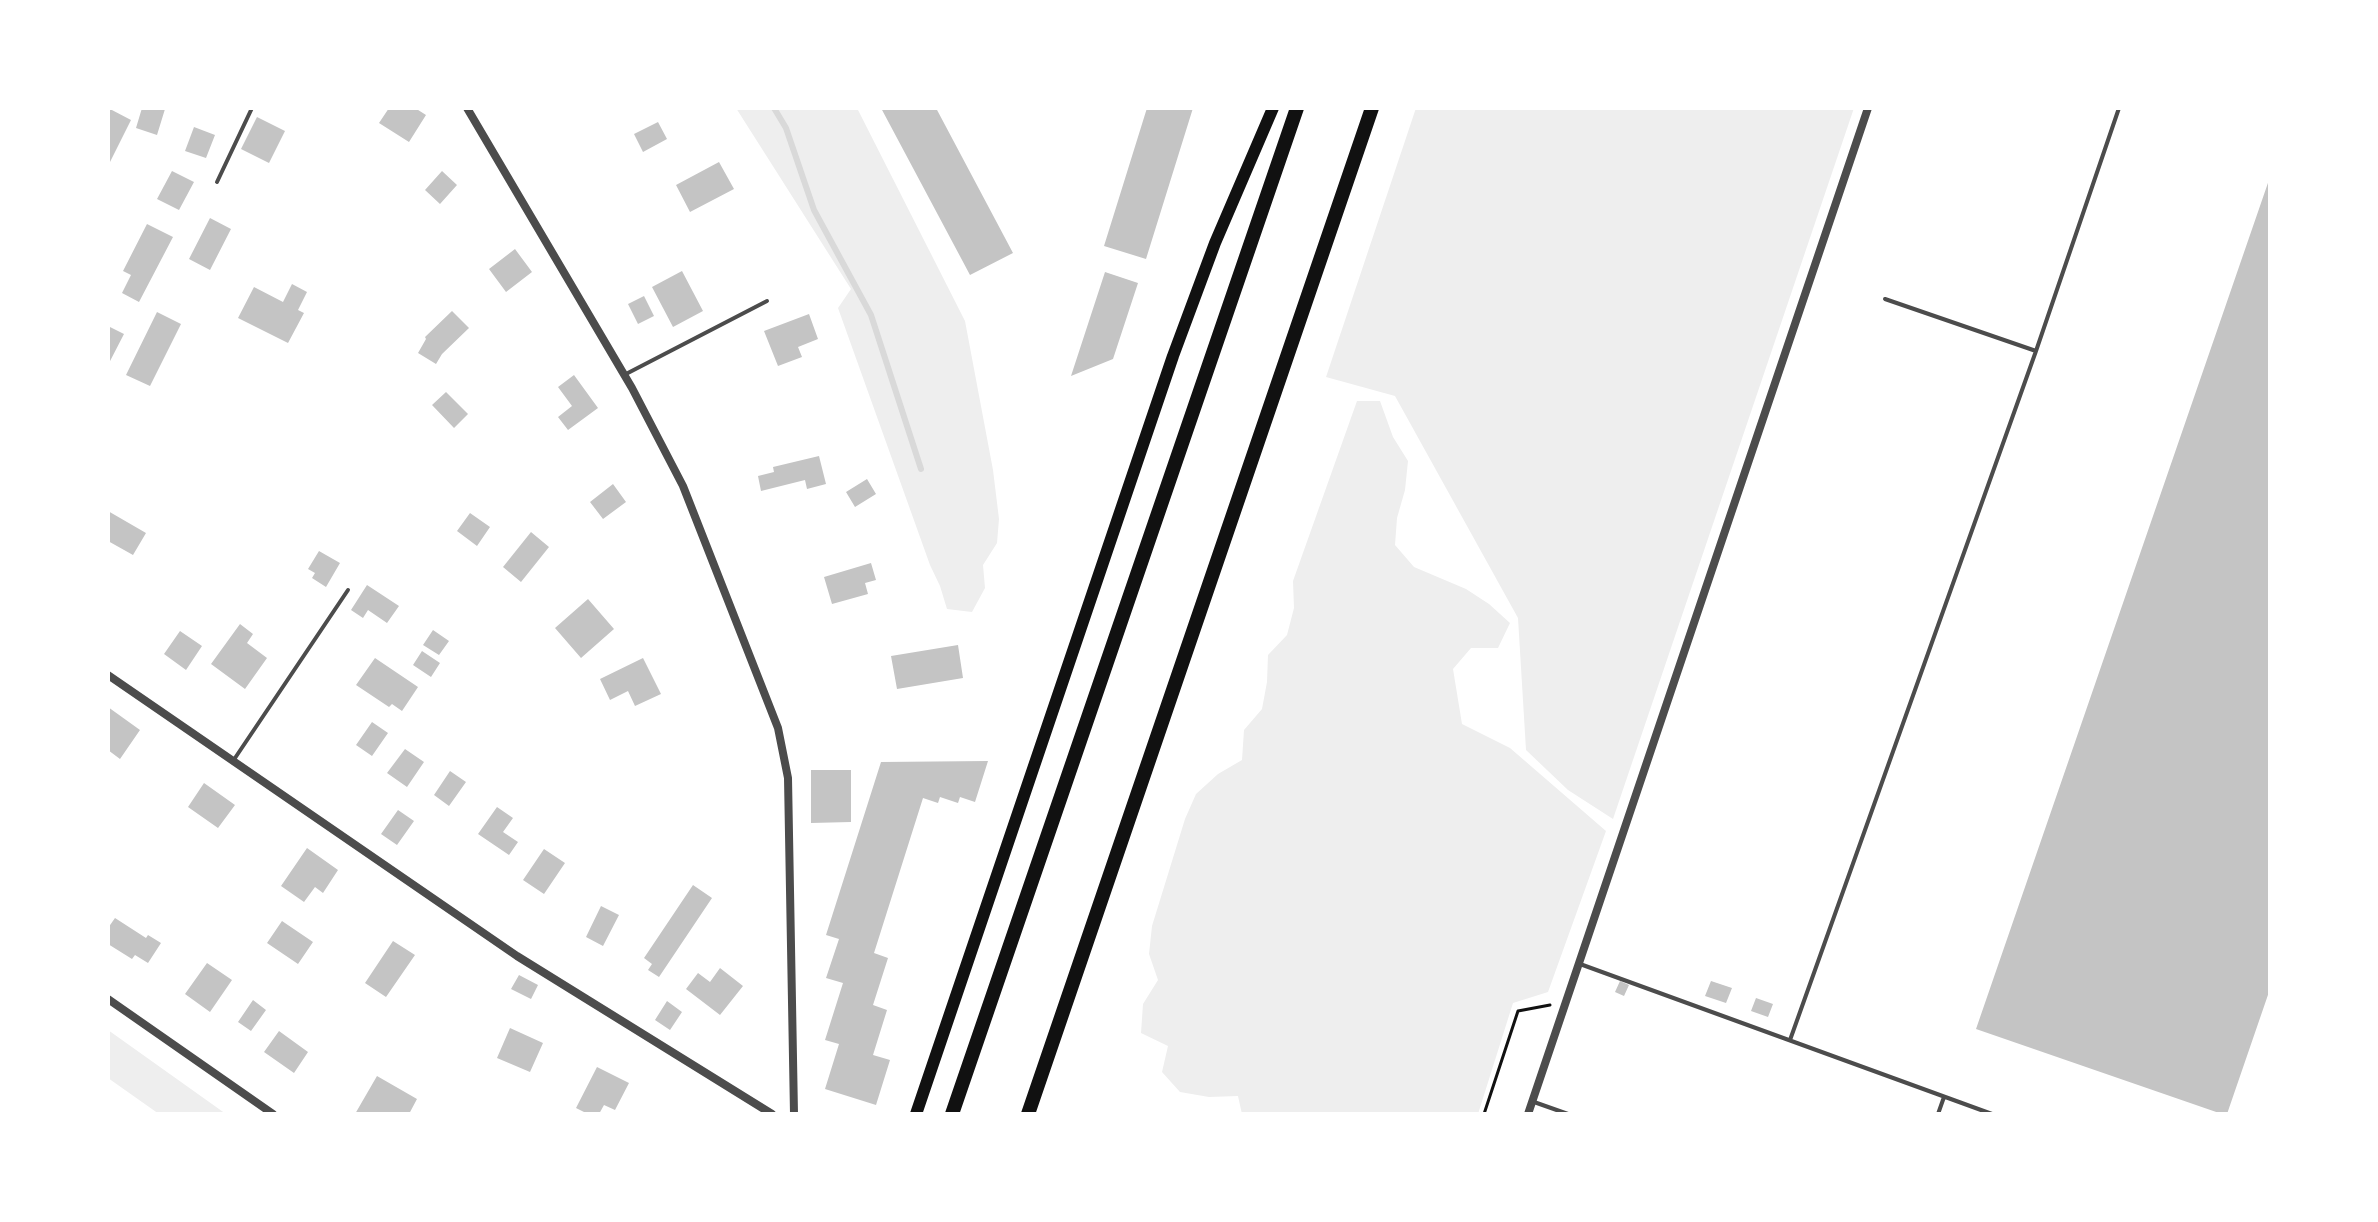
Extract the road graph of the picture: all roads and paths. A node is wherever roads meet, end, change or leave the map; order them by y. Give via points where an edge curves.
1 (252, 108) edge
2 (467, 108) edge
3 (1273, 108) edge
4 (1297, 108) edge
5 (1372, 108) edge
6 (1868, 108) edge
7 (2119, 108) edge
8 (217, 182) dead end
9 (1885, 299) dead end
10 (767, 301) dead end
11 (2036, 351) junction
12 (624, 375) junction
13 (348, 590) dead end
14 (108, 675) edge
15 (233, 761) junction
16 (1578, 963) junction
17 (108, 999) edge
18 (1565, 1002) junction
19 (1790, 1040) junction
20 (1944, 1097) junction
21 (1532, 1102) junction
22 (273, 1114) edge
23 (772, 1114) edge
24 (794, 1114) edge
25 (916, 1114) edge
26 (952, 1114) edge
27 (1028, 1114) edge
28 (1484, 1114) edge
29 (1528, 1114) edge
30 (1568, 1114) edge
31 (1938, 1114) edge
32 (1992, 1114) edge

1 - 8 lane
2 - 12 street
3 - 25 main road via 1173,356
4 - 26 highway
5 - 27 highway
6 - 16 street
7 - 11 lane
9 - 11 lane
10 - 12 lane
11 - 19 lane
12 - 24 street via 683,486 778,728 788,778
13 - 15 lane
14 - 15 street
15 - 23 street via 517,956
16 - 18 street
16 - 19 lane
17 - 22 street
18 - 21 street
18 - 28 path via 1518,1011
19 - 20 lane
20 - 31 lane
20 - 32 lane
21 - 29 street
21 - 30 lane

